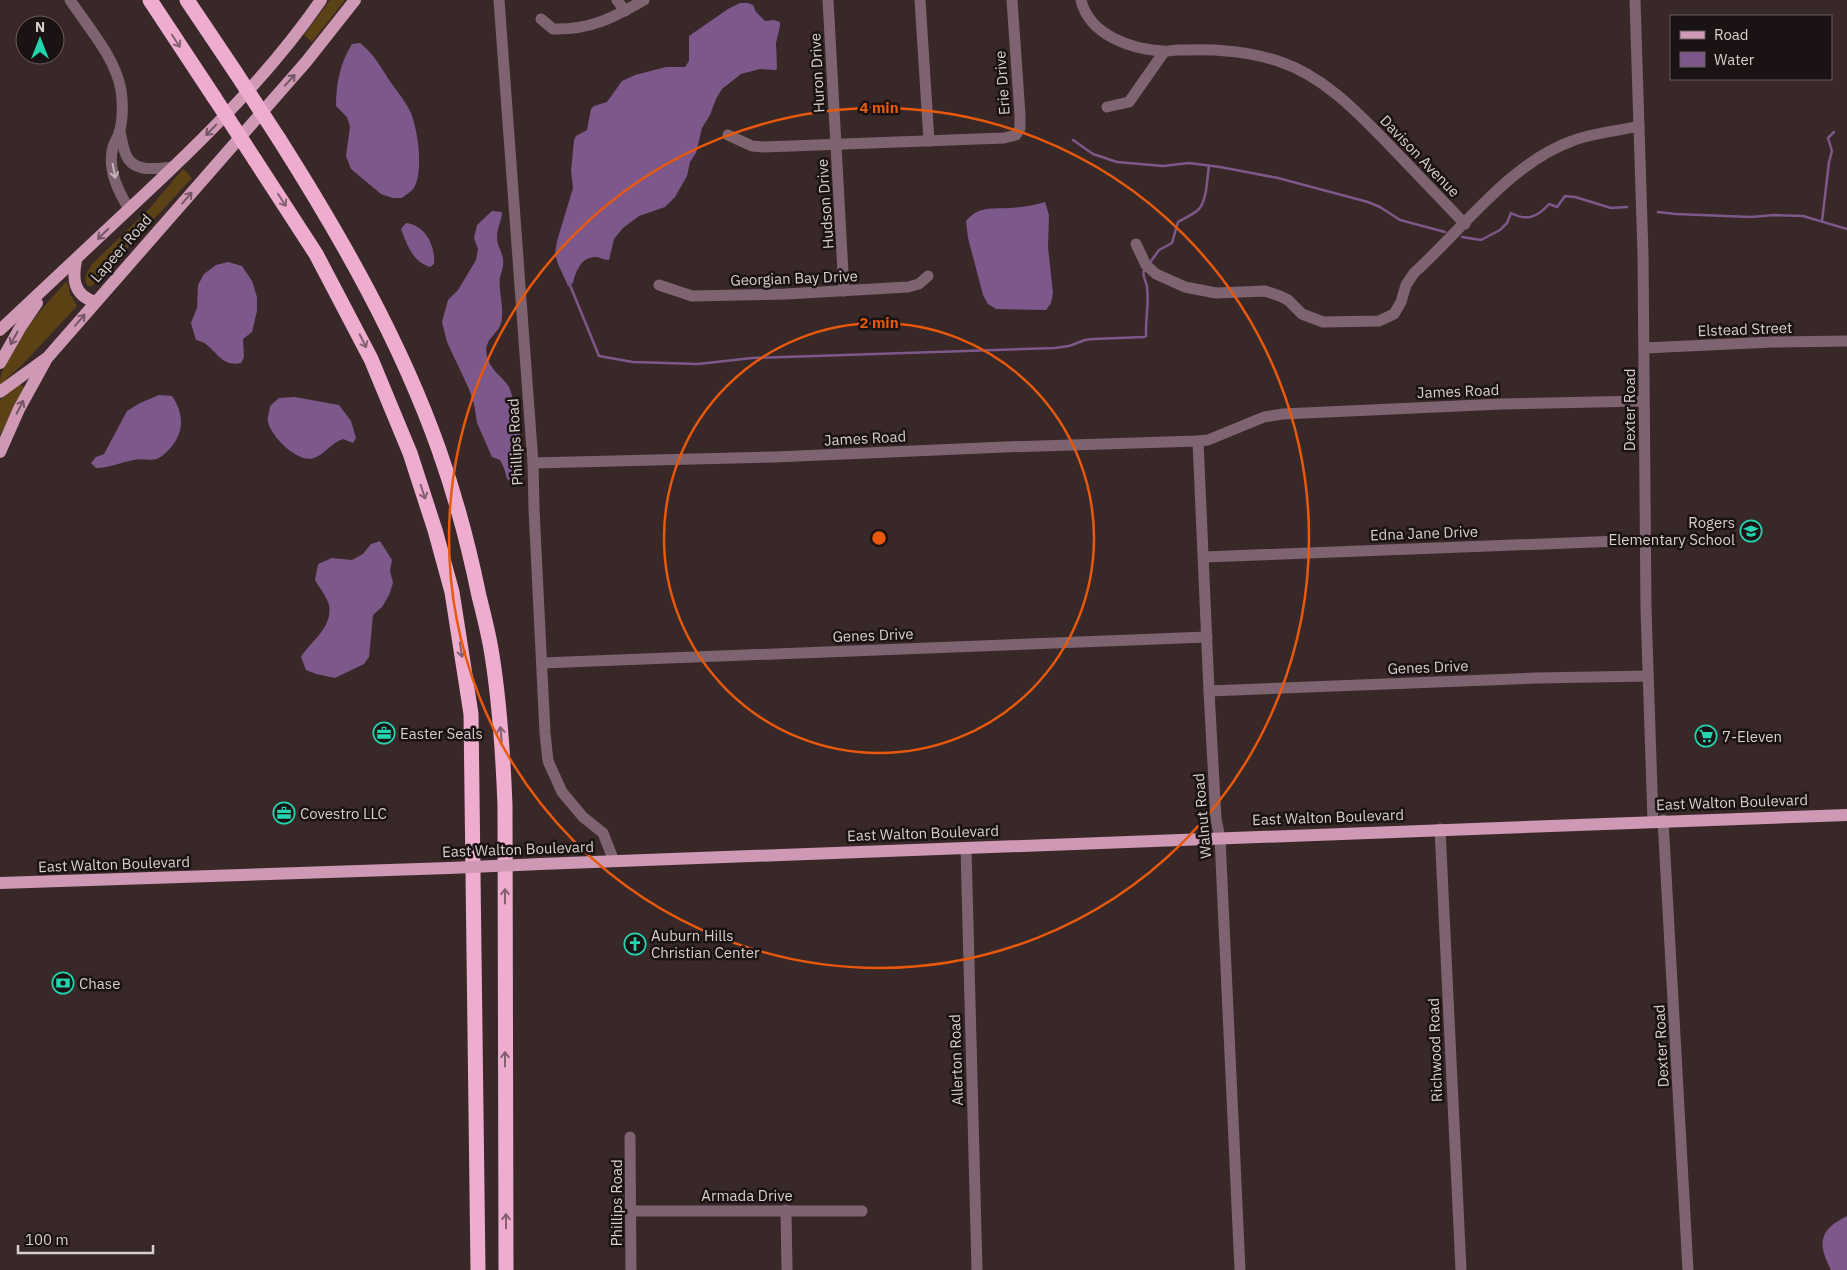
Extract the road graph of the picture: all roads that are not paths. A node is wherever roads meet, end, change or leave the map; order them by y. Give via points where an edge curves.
1 (70, 0) edge
2 (150, 0) edge
3 (187, 0) edge
4 (321, 0) edge
5 (355, 0) edge
6 (499, 0) edge
7 (617, 0) edge
8 (644, 0) edge
9 (828, 0) edge
10 (920, 0) edge
11 (1012, 0) edge
12 (1081, 0) edge
13 (1635, 0) edge
14 (625, 11) junction
15 (540, 19) dead end
16 (1164, 52) junction
17 (1107, 108) dead end
18 (1639, 126) junction
19 (120, 132) junction
20 (728, 135) dead end
21 (929, 141) junction
22 (836, 145) junction
23 (174, 167) junction
24 (129, 209) junction
25 (1465, 224) junction
26 (1136, 244) dead end
27 (76, 260) junction
28 (928, 276) dead end
29 (50, 285) junction
30 (659, 286) dead end
31 (844, 291) junction
32 (95, 302) junction
33 (0, 330) edge
34 (1847, 341) edge
35 (1644, 348) junction
36 (48, 357) junction
37 (0, 363) edge
38 (0, 392) edge
39 (1643, 401) junction
40 (1198, 441) junction
41 (0, 452) edge
42 (533, 463) junction
43 (1645, 540) junction
44 (1204, 557) junction
45 (1207, 637) junction
46 (542, 663) junction
47 (1648, 676) junction
48 (1209, 691) junction
49 (1847, 814) edge
50 (1658, 821) junction
51 (1440, 829) junction
52 (1220, 838) junction
53 (966, 848) junction
54 (614, 861) junction
55 (0, 884) edge
56 (630, 1136) dead end
57 (786, 1210) junction
58 (631, 1211) junction
59 (862, 1211) dead end
60 (478, 1270) edge
61 (506, 1270) edge
62 (632, 1270) edge
63 (788, 1270) edge
64 (977, 1270) edge
65 (1240, 1270) edge
66 (1461, 1270) edge
67 (1688, 1270) edge

1 - 19 street via 118,77 122,101
2 -> 60 highway, bridge via 316,254 372,359 410,453 452,592 471,714
61 -> 3 highway, bridge via 506,805 492,654 473,568 439,450 389,330 316,197
4 -> 23 main road, Lapeer Road via 281,54
32 -> 5 main road, Lapeer Road via 306,62
6 - 42 street, Phillips Road
7 - 14 street
8 - 14 street
9 - 22 street, Huron Drive
10 - 21 street
11 - 21 street, Erie Drive via 1020,128 1016,135
12 - 16 street, Davison Avenue via 1089,18 1100,30 1135,47
13 - 18 street, Dexter Road
14 - 15 street via 600,23 566,30 553,29
16 - 17 street via 1129,102
16 - 25 street, Davison Avenue via 1204,50 1252,54 1279,61 1305,74 1355,110
18 - 25 street via 1572,141 1540,157 1511,178
18 - 35 street, Dexter Road
19 - 23 street via 126,156 135,165 150,169
19 -> 24 street via 113,146 113,169
20 - 22 street via 752,146
21 - 22 street
22 - 31 street, Hudson Drive
23 - 24 main road, Lapeer Road
24 -> 27 main road, Lapeer Road
25 - 26 street via 1414,273 1394,314 1379,322 1323,322 1302,314 1288,300 1265,291 1216,293 1185,287 1156,274 1146,265
27 - 29 main road, Lapeer Road
27 - 32 main road via 74,277 78,292
28 - 31 street, Georgian Bay Drive via 919,284 908,287
29 - 33 main road, Lapeer Road
29 -> 37 main road
30 - 31 street, Georgian Bay Drive via 692,296
36 -> 32 main road, Lapeer Road
34 - 35 street, Elstead Street
35 - 39 street, Dexter Road
36 - 38 main road, Lapeer Road
41 -> 36 main road
39 - 40 street, James Road via 1317,411 1264,417
39 - 43 street, Dexter Road
40 - 42 street, James Road
40 - 44 street, Walnut Road
42 - 46 street, Phillips Road
43 - 44 street, Edna Jane Drive
43 - 47 street, Dexter Road
44 - 45 street, Walnut Road
45 - 46 street, Genes Drive
45 - 48 street, Walnut Road
46 - 54 street, Phillips Road via 548,761 562,792 603,833
47 - 48 street, Genes Drive
47 - 50 street, Dexter Road
48 - 52 street, Walnut Road via 1216,819
49 - 50 main road, East Walton Boulevard
50 - 51 main road, East Walton Boulevard
50 - 67 street, Dexter Road
51 - 52 main road, East Walton Boulevard
51 - 66 street, Richwood Road
52 - 53 main road, East Walton Boulevard
52 - 65 street, Walnut Road
53 - 54 main road, East Walton Boulevard
53 - 64 street, Allerton Road
54 - 55 main road, East Walton Boulevard, bridge
56 - 58 street, Phillips Road
57 - 58 street, Armada Drive
57 - 59 street, Armada Drive
57 - 63 street
58 - 62 street, Phillips Road

